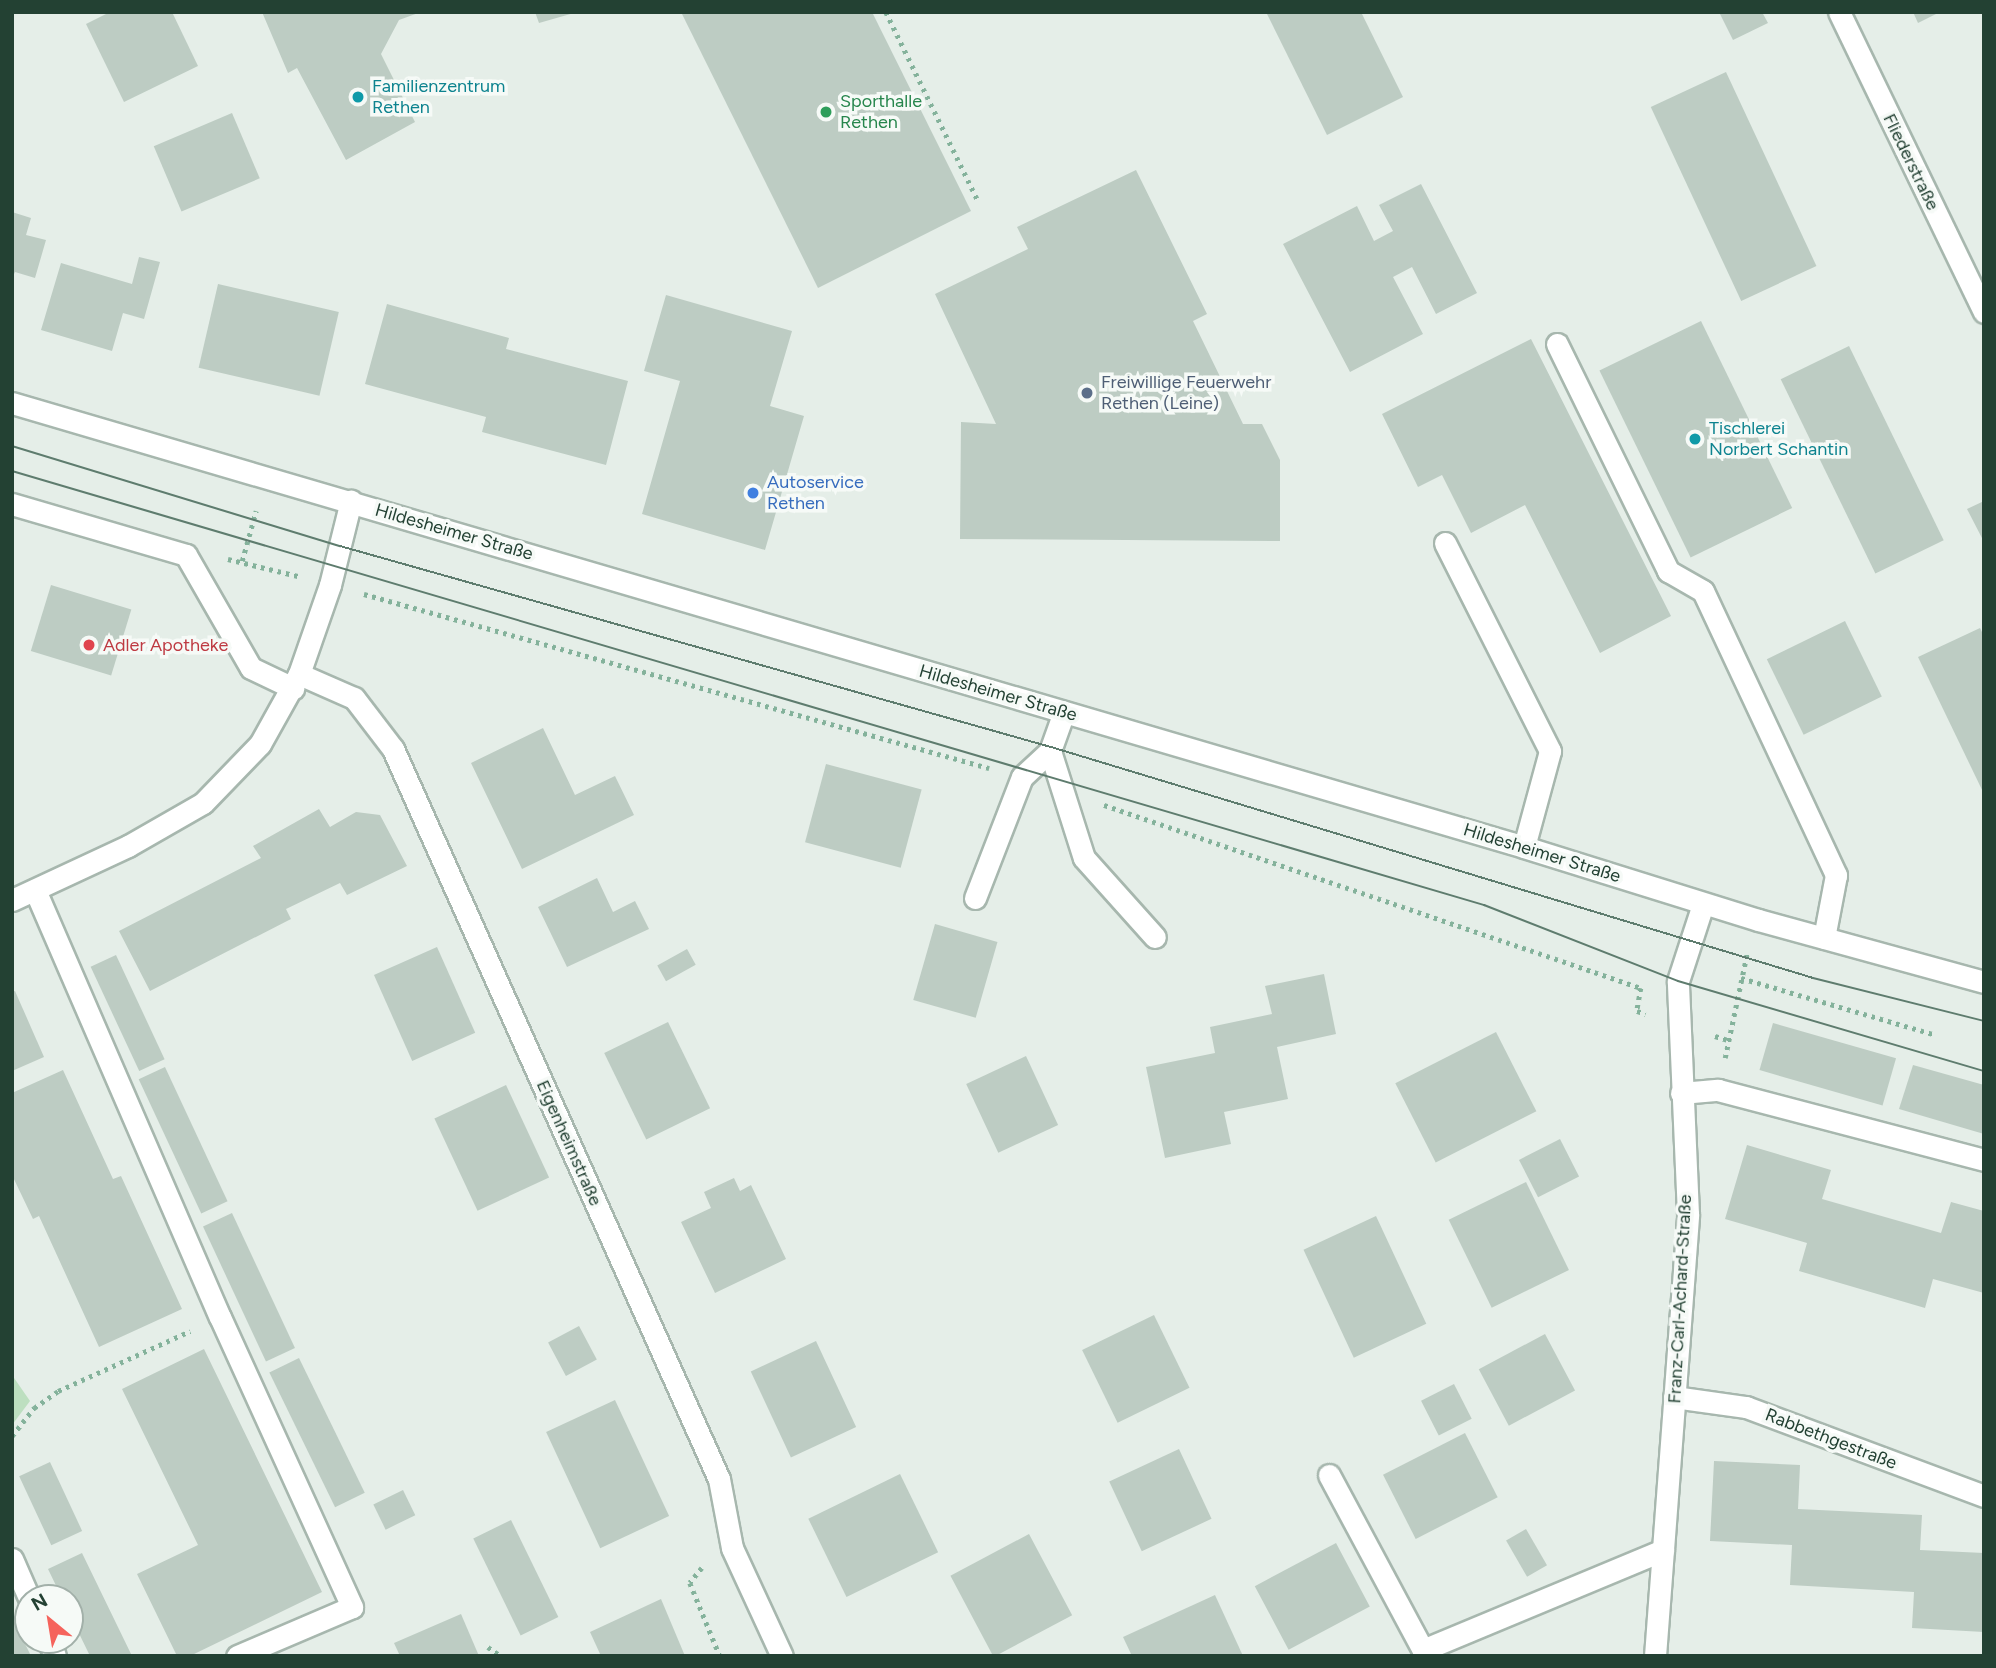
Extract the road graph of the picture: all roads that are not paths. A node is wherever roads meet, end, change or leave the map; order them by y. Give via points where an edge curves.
1 (1839, 12) edge
2 (1984, 312) edge
3 (1557, 344) dead end
4 (12, 403) edge
5 (351, 502) junction
6 (12, 504) edge
7 (1445, 543) dead end
8 (296, 681) junction
9 (1064, 712) junction
10 (1050, 751) junction
11 (1524, 847) junction
12 (35, 890) junction
13 (975, 898) dead end
14 (12, 900) edge
15 (1703, 904) junction
16 (1155, 937) dead end
17 (1824, 938) junction
18 (1984, 982) edge
19 (1681, 1093) junction
20 (1984, 1160) edge
21 (1674, 1397) junction
22 (1329, 1475) dead end
23 (1984, 1496) edge
24 (1663, 1550) junction
25 (237, 1656) edge
26 (782, 1656) edge
27 (1655, 1656) edge

1 - 2 street, Fliederstraße
3 - 17 street via 1668,571 1703,591 1836,875
4 - 5 street, Hildesheimer Straße
5 - 8 street via 330,585
5 - 9 street, Hildesheimer Straße
6 - 8 street, Eigenheimstraße via 186,555 251,668
7 - 11 street via 1550,751
8 - 12 street via 260,744 203,803 128,846
8 - 26 street, Eigenheimstraße via 355,698 393,749 719,1479 732,1548
9 - 10 street
9 - 11 street, Hildesheimer Straße
10 - 13 street via 1023,777
10 - 16 street via 1084,858
11 - 15 street, Hildesheimer Straße
12 - 14 street
12 - 25 street via 219,1317 352,1607
15 - 17 street, Hildesheimer Straße
15 - 19 street, Franz-Carl-Achard-Straße via 1678,981
17 - 18 street, Hildesheimer Straße
19 - 20 street via 1718,1090
19 - 21 street, Franz-Carl-Achard-Straße via 1688,1214
21 - 23 street, Rabbethgestraße via 1746,1407
21 - 24 street, Franz-Carl-Achard-Straße
22 - 24 street via 1423,1650
24 - 27 street, Franz-Carl-Achard-Straße

